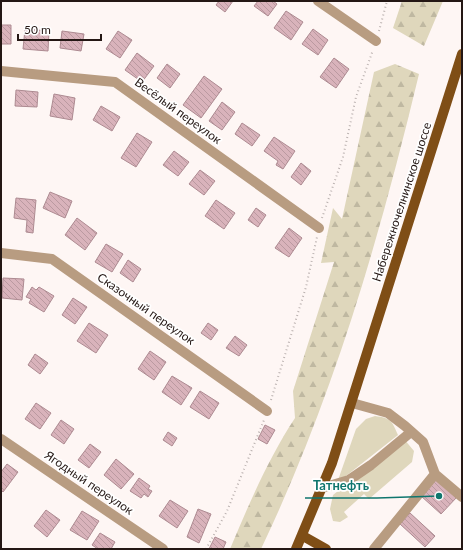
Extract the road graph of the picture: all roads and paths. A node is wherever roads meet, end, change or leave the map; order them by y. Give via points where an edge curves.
1 (318, 1) edge
2 (388, 1) edge
3 (376, 41) junction
4 (462, 54) edge
5 (1, 71) edge
6 (319, 228) junction
7 (1, 253) edge
8 (352, 403) junction
9 (267, 411) junction
10 (411, 432) junction
11 (1, 439) edge
12 (436, 474) junction
13 (322, 488) junction
14 (462, 496) edge
15 (303, 536) junction
16 (163, 549) edge
17 (206, 549) edge
18 (296, 549) edge
19 (326, 549) edge
20 (374, 549) edge

1 - 3 street
2 - 3 path
3 - 6 path via 356,97 344,157
4 - 8 main road, Набережночелнинское шоссе
5 - 6 street, Весёлый переулок via 115,82
6 - 9 path via 306,287
7 - 9 street, Сказочный переулок via 52,259
8 - 10 street via 388,413
8 - 13 main road, Набережночелнинское шоссе
9 - 17 path via 227,510
10 - 12 street via 423,442
10 - 13 street via 349,480
11 - 16 street, Ягодный переулок
12 - 14 street
12 - 20 street
13 - 15 main road, Набережночелнинское шоссе
15 - 18 main road, Набережночелнинское шоссе
15 - 19 main road

